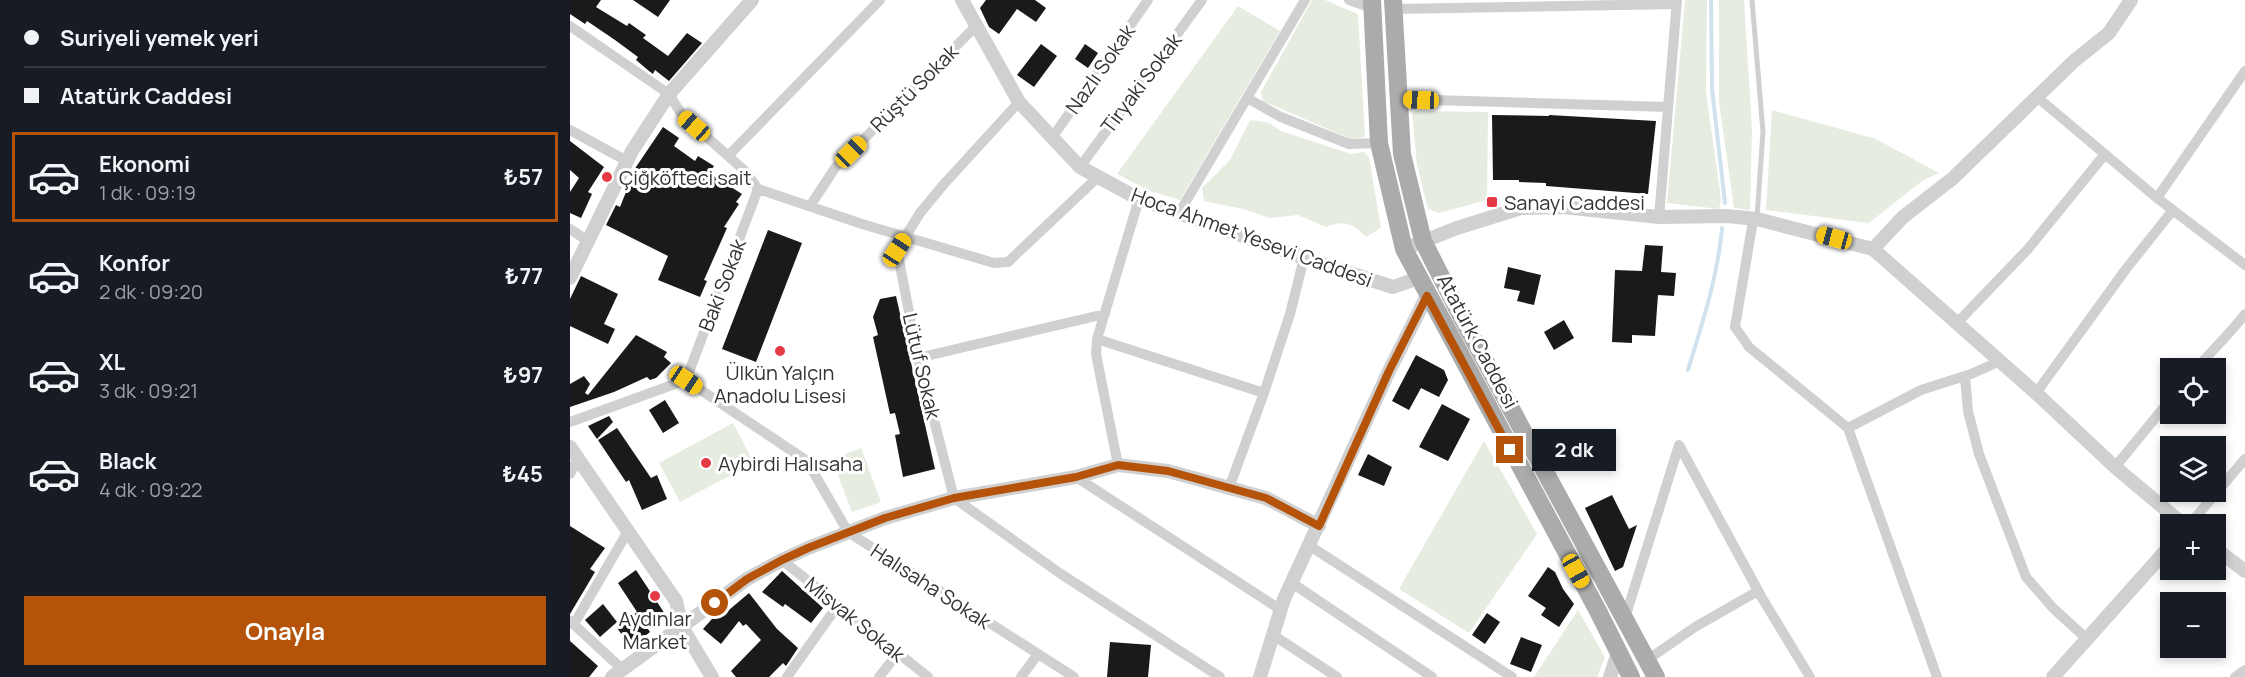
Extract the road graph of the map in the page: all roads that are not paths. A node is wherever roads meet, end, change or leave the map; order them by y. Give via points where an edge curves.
1 (880, 0) edge
2 (1148, 0) edge
3 (1202, 0) edge
4 (1305, 0) edge
5 (1349, 0) edge
6 (1752, 0) edge
7 (2131, 0) edge
8 (965, 1) edge
9 (747, 2) edge
10 (1677, 2) edge
11 (1372, 4) edge
12 (1393, 5) edge
13 (570, 26) edge
14 (975, 27) junction
15 (2245, 71) edge
16 (669, 94) junction
17 (2037, 97) junction
18 (1247, 98) junction
19 (1399, 99) junction
20 (1019, 102) junction
21 (1668, 107) junction
22 (570, 130) edge
23 (1052, 138) junction
24 (1379, 143) junction
25 (2105, 154) junction
26 (728, 156) junction
27 (627, 161) junction
28 (1080, 166) junction
29 (1098, 177) junction
30 (758, 189) junction
31 (2157, 198) junction
32 (1139, 199) junction
33 (810, 206) junction
34 (2173, 210) junction
35 (1179, 213) junction
36 (1659, 217) junction
37 (1757, 219) junction
38 (570, 229) edge
39 (905, 236) junction
40 (588, 241) junction
41 (1424, 241) junction
42 (1404, 249) junction
43 (1873, 249) junction
44 (1304, 258) junction
45 (2245, 265) edge
46 (570, 278) edge
47 (1419, 278) junction
48 (1427, 296) junction
49 (1105, 314) junction
50 (2245, 314) edge
51 (1957, 323) junction
52 (1097, 339) junction
53 (918, 358) junction
54 (2205, 358) edge
55 (1998, 362) junction
56 (1965, 376) junction
57 (686, 380) junction
58 (1264, 393) junction
59 (2036, 393) junction
60 (2160, 412) edge
61 (570, 422) edge
62 (1848, 428) junction
63 (574, 452) edge
64 (2245, 459) edge
65 (1118, 465) junction
66 (2115, 467) junction
67 (570, 474) edge
68 (1076, 477) junction
69 (1229, 488) junction
70 (954, 498) junction
71 (2171, 514) edge
72 (2198, 514) edge
73 (1319, 526) junction
74 (628, 531) junction
75 (848, 532) junction
76 (1310, 546) junction
77 (2160, 557) edge
78 (2226, 557) edge
79 (782, 560) junction
80 (2245, 571) edge
81 (1292, 583) junction
82 (1758, 591) junction
83 (838, 605) junction
84 (1281, 610) junction
85 (1625, 618) junction
86 (572, 623) edge
87 (682, 627) junction
88 (1274, 635) junction
89 (2088, 640) junction
90 (898, 653) junction
91 (1618, 653) junction
92 (1038, 654) junction
93 (1647, 660) junction
94 (2245, 670) edge
95 (617, 673) edge
96 (712, 677) edge
97 (787, 677) edge
98 (879, 677) edge
99 (928, 677) edge
100 (1021, 677) edge
101 (1074, 677) edge
102 (1220, 677) edge
103 (1260, 677) edge
104 (1337, 677) edge
105 (1432, 677) edge
106 (1512, 677) edge
107 (1610, 677) edge
108 (1630, 677) edge
109 (1656, 677) edge
110 (1810, 677) edge
111 (1937, 677) edge
112 (2053, 677) edge
113 (2235, 677) edge

1 - 26 street
2 - 23 street, Nazlı Sokak
3 - 28 street, Tiryaki Sokak
4 - 18 street
5 - 11 street
6 - 37 lane via 1763,132
7 - 17 street via 2109,33
8 - 14 street, Hoca Ahmet Yesevi Caddesi
9 - 16 street
10 - 12 street
10 - 21 street
11 - 24 main road, Atatürk Caddesi
12 - 19 main road
13 - 16 street
14 - 20 street, Hoca Ahmet Yesevi Caddesi
14 - 33 street, Rüştü Sokak via 835,168
15 - 31 street
16 - 26 street via 682,115
16 - 27 street
17 - 25 street
17 - 43 street via 1952,179 1903,217
18 - 24 street via 1281,117 1349,144
18 - 35 street
19 - 21 street
19 - 41 main road via 1402,154
20 - 23 street, Hoca Ahmet Yesevi Caddesi
20 - 39 street via 944,184
21 - 36 street
22 - 27 street
23 - 28 street, Hoca Ahmet Yesevi Caddesi
24 - 42 main road, Atatürk Caddesi
25 - 31 street
25 - 51 street via 2028,249
26 - 30 street
27 - 40 street
28 - 29 street, Hoca Ahmet Yesevi Caddesi
29 - 32 street, Hoca Ahmet Yesevi Caddesi
29 - 39 street via 1008,262 994,263
30 - 33 street
30 - 57 street, Baki Sokak
31 - 34 street
32 - 35 street, Hoca Ahmet Yesevi Caddesi
32 - 49 street
33 - 39 street
34 - 45 street
34 - 59 street
35 - 44 street, Hoca Ahmet Yesevi Caddesi
36 - 37 street
36 - 41 street via 1563,207 1521,208
37 - 43 street
37 - 62 street via 1752,221 1735,327 1749,346
38 - 40 street
39 - 53 street, Lütuf Sokak via 897,250
40 - 46 street
41 - 42 street
41 - 85 main road
42 - 47 main road, Atatürk Caddesi
43 - 51 street
44 - 47 street, Hoca Ahmet Yesevi Caddesi via 1393,287
44 - 58 street
47 - 48 main road, Atatürk Caddesi
48 - 73 street
48 - 91 main road, Atatürk Caddesi
49 - 52 street
49 - 53 street
50 - 54 street
51 - 55 street
52 - 58 street
52 - 65 street via 1096,354
53 - 70 street, Lütuf Sokak
55 - 56 street
55 - 59 street
56 - 62 street via 1921,390
56 - 89 street via 1968,411 1979,454 2026,577
57 - 61 street
57 - 75 street, Halısaha Sokak via 807,461
58 - 69 street
59 - 66 street
60 - 66 street
62 - 111 street
63 - 67 street
63 - 74 street
64 - 72 street
65 - 68 street
65 - 69 street via 1168,471
66 - 71 street
68 - 70 street
68 - 84 street
69 - 73 street via 1266,498
70 - 75 street
70 - 102 street via 1061,574
73 - 76 street
74 - 86 street
74 - 87 street via 676,601
75 - 79 street
75 - 92 street, Halısaha Sokak
76 - 81 street
76 - 106 street
77 - 89 street
78 - 80 street
79 - 83 street, Misvak Sokak
79 - 87 street via 747,579
81 - 84 street
81 - 105 street
82 - 85 street via 1679,445
82 - 93 street
82 - 110 street
83 - 90 street, Misvak Sokak
83 - 97 street
84 - 88 street
85 - 93 main road
86 - 95 street
87 - 95 street
87 - 96 street
88 - 103 street
88 - 104 street
89 - 112 street
90 - 98 street
90 - 99 street, Misvak Sokak
91 - 107 street
91 - 108 main road, Atatürk Caddesi
92 - 100 street
92 - 101 street, Halısaha Sokak
93 - 109 main road
94 - 113 street

